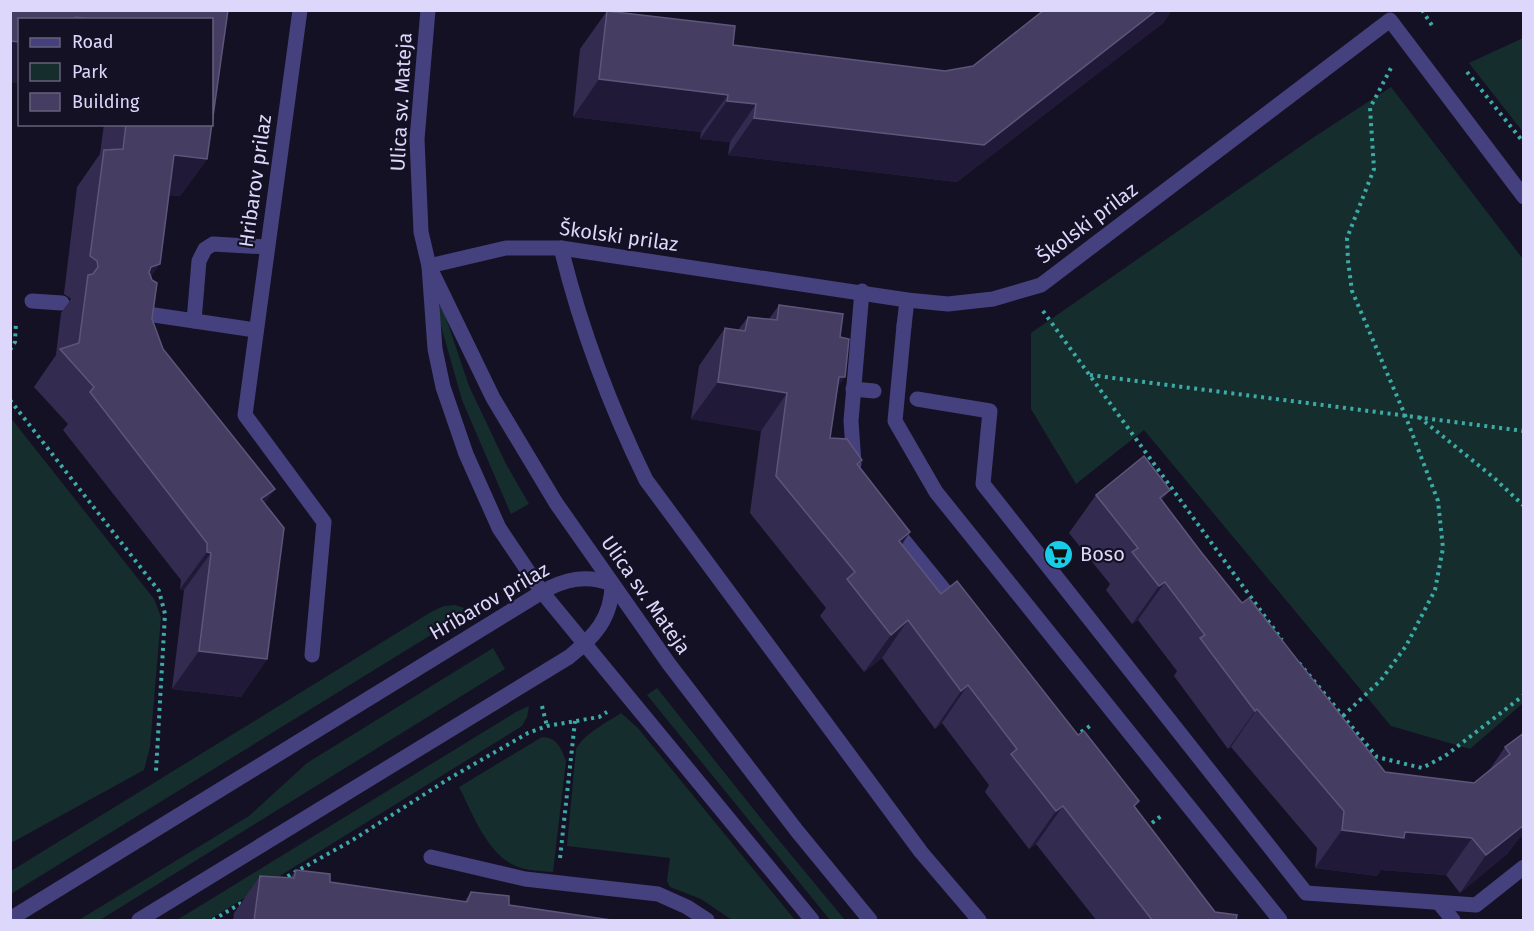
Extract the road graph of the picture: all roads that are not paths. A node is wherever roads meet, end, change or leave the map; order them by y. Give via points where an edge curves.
1 (300, 10) edge
2 (428, 10) edge
3 (1389, 15) edge
4 (1524, 197) edge
5 (267, 247) junction
6 (561, 248) junction
7 (429, 266) junction
8 (862, 291) junction
9 (907, 300) junction
10 (32, 301) dead end
11 (63, 303) dead end
12 (132, 311) edge
13 (194, 321) junction
14 (255, 330) junction
15 (853, 389) junction
16 (873, 391) dead end
17 (917, 399) dead end
18 (863, 482) edge
19 (881, 512) edge
20 (612, 584) junction
21 (542, 592) junction
22 (970, 624) edge
23 (584, 645) junction
24 (312, 655) dead end
25 (431, 857) dead end
26 (1524, 867) edge
27 (1439, 903) junction
28 (10, 919) edge
29 (139, 921) edge
30 (707, 921) edge
31 (812, 921) edge
32 (870, 921) edge
33 (979, 921) edge
34 (1280, 921) edge
35 (1454, 921) edge

1 - 5 street, Hribarov prilaz
2 - 7 street, Ulica sv. Mateja via 417,139 421,232
3 - 4 street, Školski prilaz
3 - 9 street, Školski prilaz via 1041,285 993,299 948,304
5 - 13 street via 213,244 205,249 199,261
5 - 14 street, Hribarov prilaz
6 - 7 street, Školski prilaz via 506,248
6 - 8 street, Školski prilaz
6 - 33 street via 594,361 620,428 646,480 921,852
7 - 20 street, Ulica sv. Mateja via 520,446
7 - 21 street, Ulica sv. Mateja via 435,349 462,443 499,528
8 - 9 street, Školski prilaz
8 - 15 street
9 - 34 street, bridge via 895,421 936,492
10 - 11 street
12 - 13 street
13 - 14 street
14 - 24 street, Hribarov prilaz via 245,415 324,522
15 - 16 street
15 - 18 street via 853,461
17 - 27 street via 990,411 983,484 1306,893
19 - 22 street
20 - 21 street, Hribarov prilaz via 579,578
20 - 23 street via 607,617
20 - 32 street, Ulica sv. Mateja via 669,664
21 - 23 street, Ulica sv. Mateja
21 - 28 street, Hribarov prilaz
23 - 29 street via 529,683
23 - 31 street, Ulica sv. Mateja
25 - 30 street via 525,879 658,894
26 - 27 street via 1476,905
27 - 35 street

